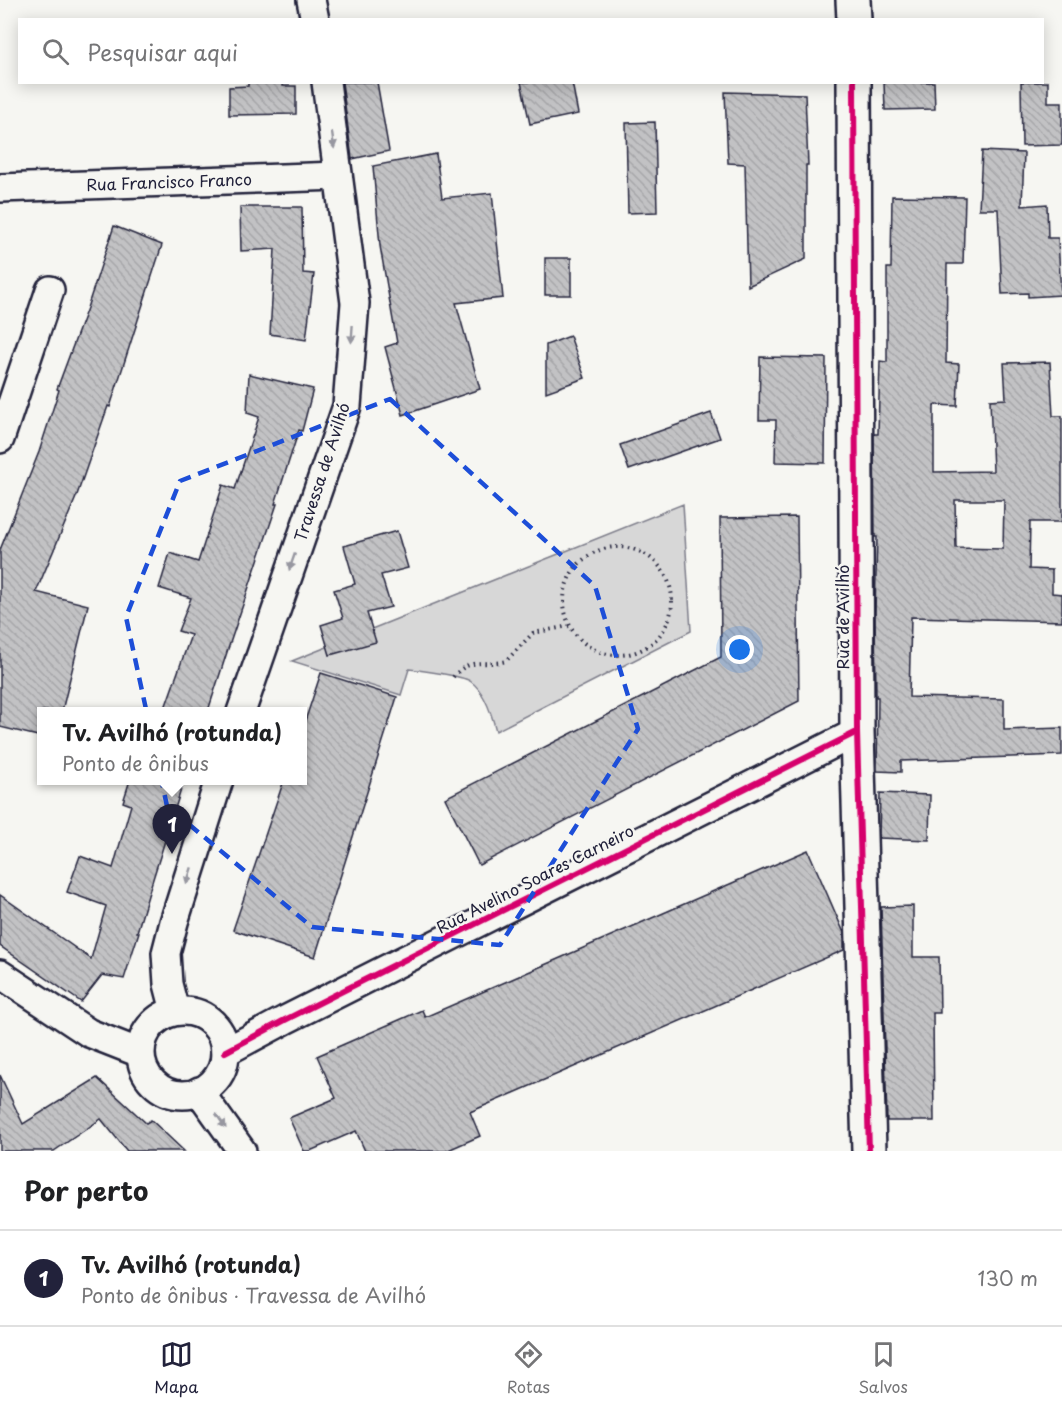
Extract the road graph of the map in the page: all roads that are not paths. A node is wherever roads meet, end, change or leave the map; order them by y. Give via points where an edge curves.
1 (311, 0) edge
2 (853, 0) edge
3 (315, 18) edge
4 (854, 18) edge
5 (326, 84) edge
6 (854, 84) edge
7 (338, 176) junction
8 (0, 188) edge
9 (50, 290) dead end
10 (0, 439) edge
11 (242, 707) edge
12 (857, 732) junction
13 (217, 785) edge
14 (0, 974) edge
15 (176, 1011) junction
16 (225, 1052) junction
17 (140, 1053) junction
18 (199, 1091) junction
19 (242, 1151) edge
20 (869, 1151) edge

1 - 3 street
2 - 4 street
5 -> 7 street, Travessa de Avilhó
6 - 12 street, Rua de Avilhó
7 - 8 street, Rua Francisco Franco
7 -> 11 street, Travessa de Avilhó via 355,303 346,406
9 - 10 street
12 - 16 street, Rua Avelino Soares Carneiro
12 - 20 street, Rua de Avilhó
13 -> 15 street via 166,953 168,984
14 - 17 street via 89,1033
15 - 16 street via 188,1010 210,1020 218,1029
15 - 17 street via 151,1025
16 - 18 street via 218,1076
17 - 18 street via 149,1077 159,1087 186,1095
18 -> 19 street

